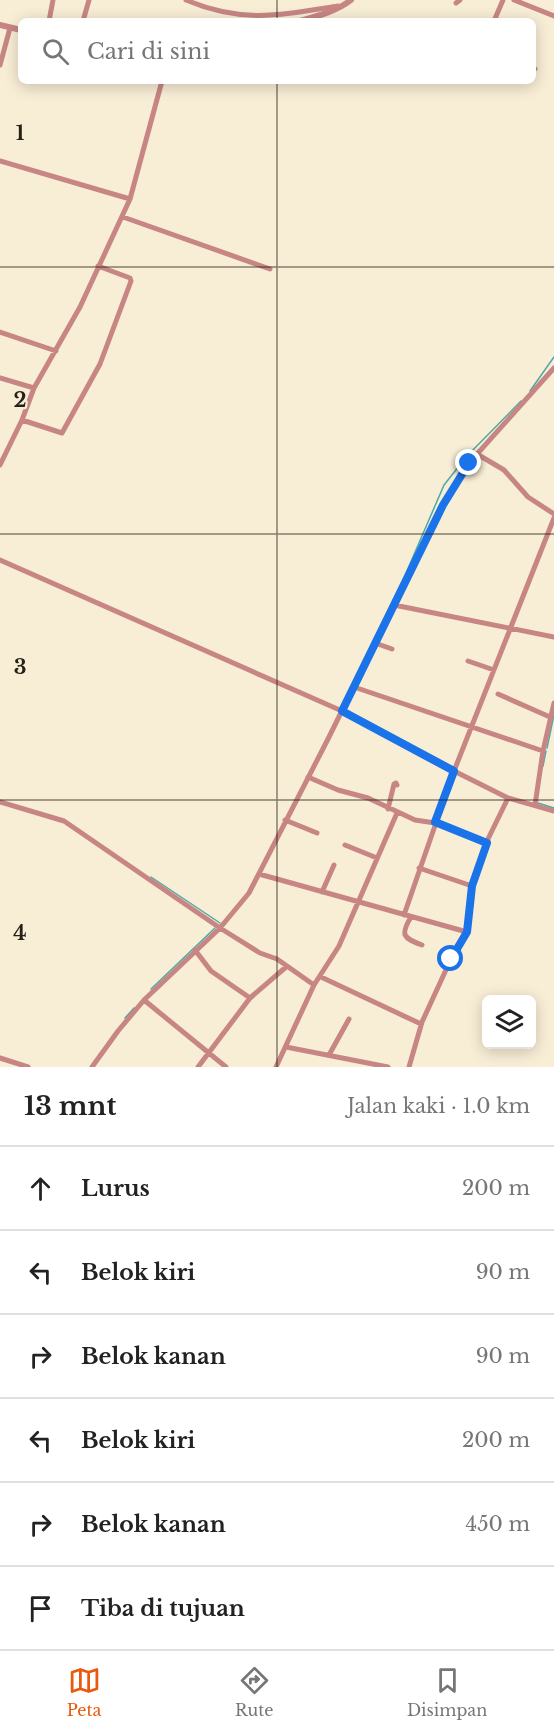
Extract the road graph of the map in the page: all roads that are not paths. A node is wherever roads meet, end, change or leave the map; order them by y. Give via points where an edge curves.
1 (53, 0) edge
2 (89, 0) edge
3 (186, 0) edge
4 (351, 0) edge
5 (503, 0) edge
6 (514, 0) edge
7 (344, 6) junction
8 (554, 16) edge
9 (50, 18) edge
10 (84, 18) edge
11 (311, 18) edge
12 (495, 18) edge
13 (0, 25) edge
14 (10, 28) junction
15 (18, 29) edge
16 (0, 65) edge
17 (161, 84) edge
18 (0, 161) edge
19 (130, 199) junction
20 (123, 217) junction
21 (98, 266) junction
22 (270, 269) dead end
23 (0, 332) edge
24 (56, 351) junction
25 (554, 369) edge
26 (0, 378) edge
27 (34, 388) junction
28 (22, 420) junction
29 (477, 454) junction
30 (0, 465) edge
31 (554, 516) edge
32 (0, 560) edge
33 (394, 605) junction
34 (512, 627) junction
35 (554, 637) edge
36 (375, 643) junction
37 (392, 649) dead end
38 (468, 661) dead end
39 (494, 670) junction
40 (355, 685) junction
41 (498, 694) dead end
42 (554, 703) edge
43 (338, 709) junction
44 (550, 717) junction
45 (471, 726) junction
46 (543, 750) junction
47 (454, 771) junction
48 (308, 777) junction
49 (397, 785) dead end
50 (508, 798) junction
51 (0, 802) edge
52 (535, 805) junction
53 (388, 809) junction
54 (554, 811) edge
55 (397, 813) junction
56 (285, 820) junction
57 (435, 823) junction
58 (317, 833) dead end
59 (487, 843) junction
60 (345, 845) dead end
61 (377, 858) junction
62 (334, 865) dead end
63 (419, 868) junction
64 (259, 874) junction
65 (472, 886) junction
66 (322, 892) junction
67 (359, 903) junction
68 (407, 916) junction
69 (218, 926) junction
70 (467, 932) junction
71 (422, 945) dead end
72 (195, 950) junction
73 (286, 967) junction
74 (321, 977) junction
75 (314, 985) junction
76 (250, 999) junction
77 (144, 1000) junction
78 (349, 1019) dead end
79 (421, 1024) junction
80 (286, 1047) junction
81 (209, 1052) junction
82 (329, 1055) junction
83 (0, 1058) edge
84 (28, 1067) edge
85 (92, 1067) edge
86 (198, 1067) edge
87 (226, 1067) edge
88 (276, 1067) edge
89 (388, 1067) edge
90 (410, 1067) edge

1 - 9 street
2 - 10 street
3 - 7 street via 256,16
4 - 7 street
5 - 12 street
6 - 8 street
7 - 11 street
13 - 14 street
14 - 15 street
14 - 16 street
17 - 19 street
18 - 19 street
19 - 20 street
20 - 21 street
20 - 22 street
21 - 24 street
21 - 28 street via 131,281 100,364 62,433
23 - 24 street
24 - 27 street
25 - 29 street
26 - 27 street
27 - 28 street
28 - 30 street
29 - 31 street via 504,470 528,497
29 - 33 street via 443,505
31 - 34 street
32 - 43 street
33 - 34 street
33 - 36 street
34 - 35 street
34 - 39 street
36 - 37 street
36 - 40 street
38 - 39 street
39 - 45 street
40 - 43 street
40 - 45 street
41 - 44 street
42 - 44 street
43 - 47 street
43 - 48 street
44 - 46 street
45 - 46 street
45 - 47 street
46 - 52 street
47 - 50 street
47 - 57 street
48 - 53 street via 369,798
48 - 56 street
49 - 53 street via 394,784
50 - 52 street
50 - 59 street
51 - 69 street via 64,821
52 - 54 street
53 - 55 street
55 - 57 street
55 - 61 street
56 - 58 street
56 - 64 street
57 - 59 street
57 - 63 street
59 - 65 street
60 - 61 street
61 - 67 street
62 - 66 street
63 - 65 street
63 - 68 street
64 - 66 street
64 - 69 street via 249,893
65 - 70 street
66 - 67 street
67 - 68 street
67 - 74 street
68 - 70 street
68 - 71 street via 404,933
69 - 72 street
69 - 73 street
70 - 79 street
72 - 76 street via 211,971
72 - 77 street
73 - 75 street
73 - 76 street
74 - 75 street
74 - 79 street
75 - 80 street
76 - 81 street
77 - 81 street
77 - 85 street
78 - 82 street
79 - 90 street
80 - 82 street
80 - 88 street
81 - 86 street
81 - 87 street
82 - 89 street
83 - 84 street

